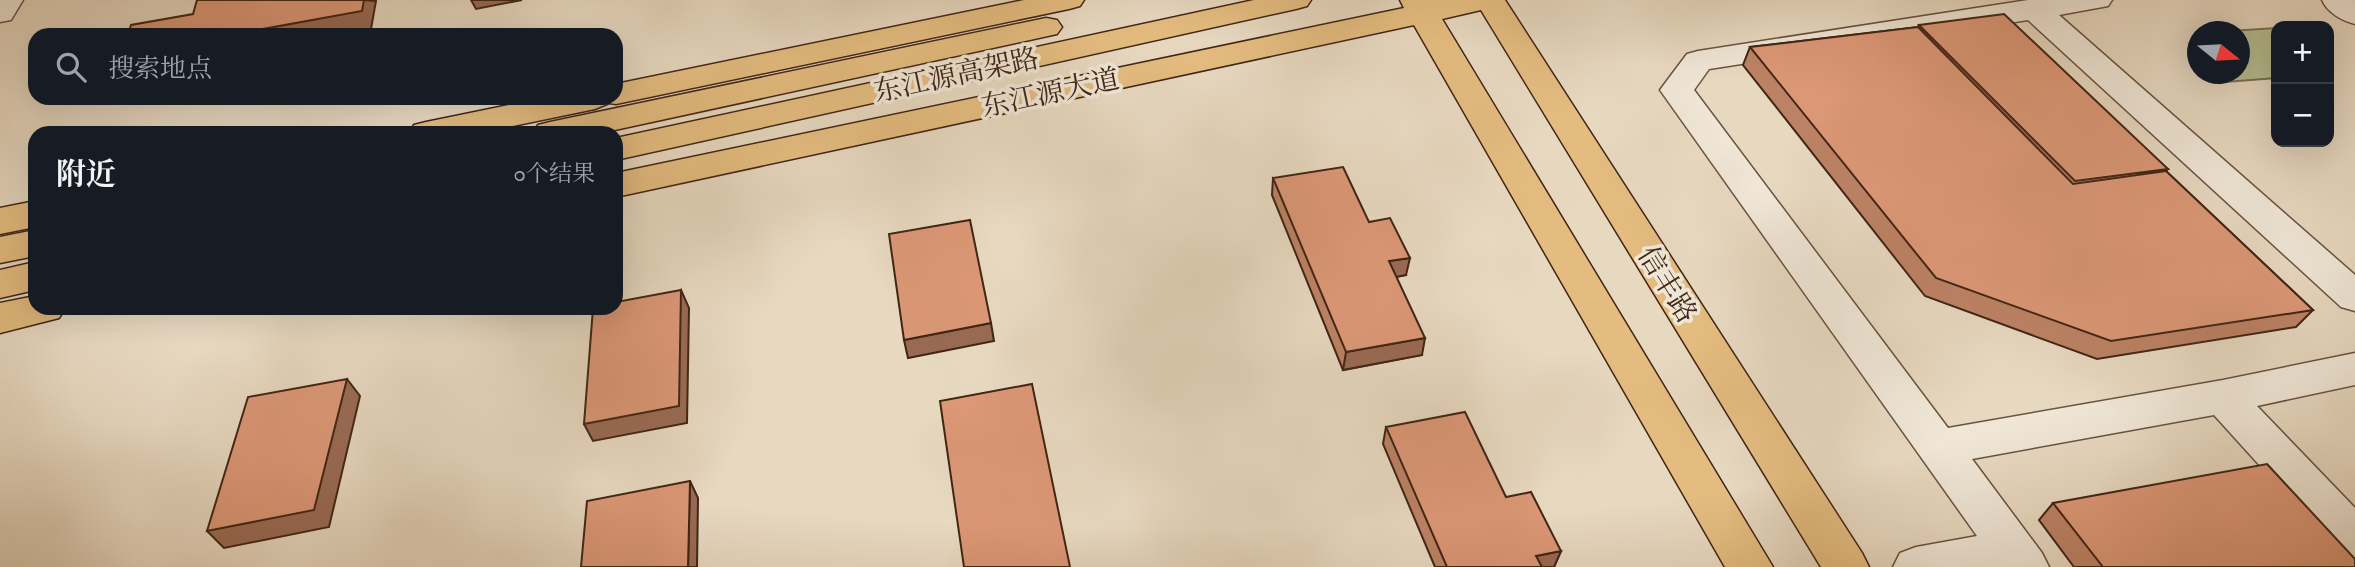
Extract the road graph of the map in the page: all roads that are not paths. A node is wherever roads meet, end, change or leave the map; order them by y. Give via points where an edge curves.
1 (8, 0) edge
2 (1069, 0) edge
3 (1175, 0) edge
4 (1296, 0) edge
5 (1488, 0) edge
6 (2097, 0) edge
7 (1418, 6) edge
8 (2033, 8) junction
9 (0, 13) edge
10 (623, 93) edge
11 (561, 105) edge
12 (460, 126) edge
13 (583, 126) edge
14 (623, 147) edge
15 (623, 183) edge
16 (28, 215) edge
17 (0, 221) edge
18 (28, 244) edge
19 (0, 250) edge
20 (28, 278) edge
21 (0, 284) edge
22 (2355, 296) edge
23 (28, 312) edge
24 (0, 318) edge
25 (2355, 369) edge
26 (2223, 397) junction
27 (1939, 447) junction
28 (2355, 539) edge
29 (2020, 558) edge
30 (1750, 567) edge
31 (1846, 567) edge
32 (1916, 567) edge

1 - 9 street
2 - 10 main road
3 - 13 main road, 东江源高架路
4 - 14 main road, 东江源高架路
5 - 7 main road, 东江源大道
5 - 31 main road, 信丰路
6 - 8 street
7 - 15 main road, 东江源大道
7 - 30 main road
8 - 22 street
8 - 27 street via 1698,61 1677,90
11 - 12 main road
16 - 17 main road
18 - 19 main road
20 - 21 main road
23 - 24 main road
25 - 26 street
26 - 27 street
26 - 28 street
27 - 29 street
29 - 32 street

